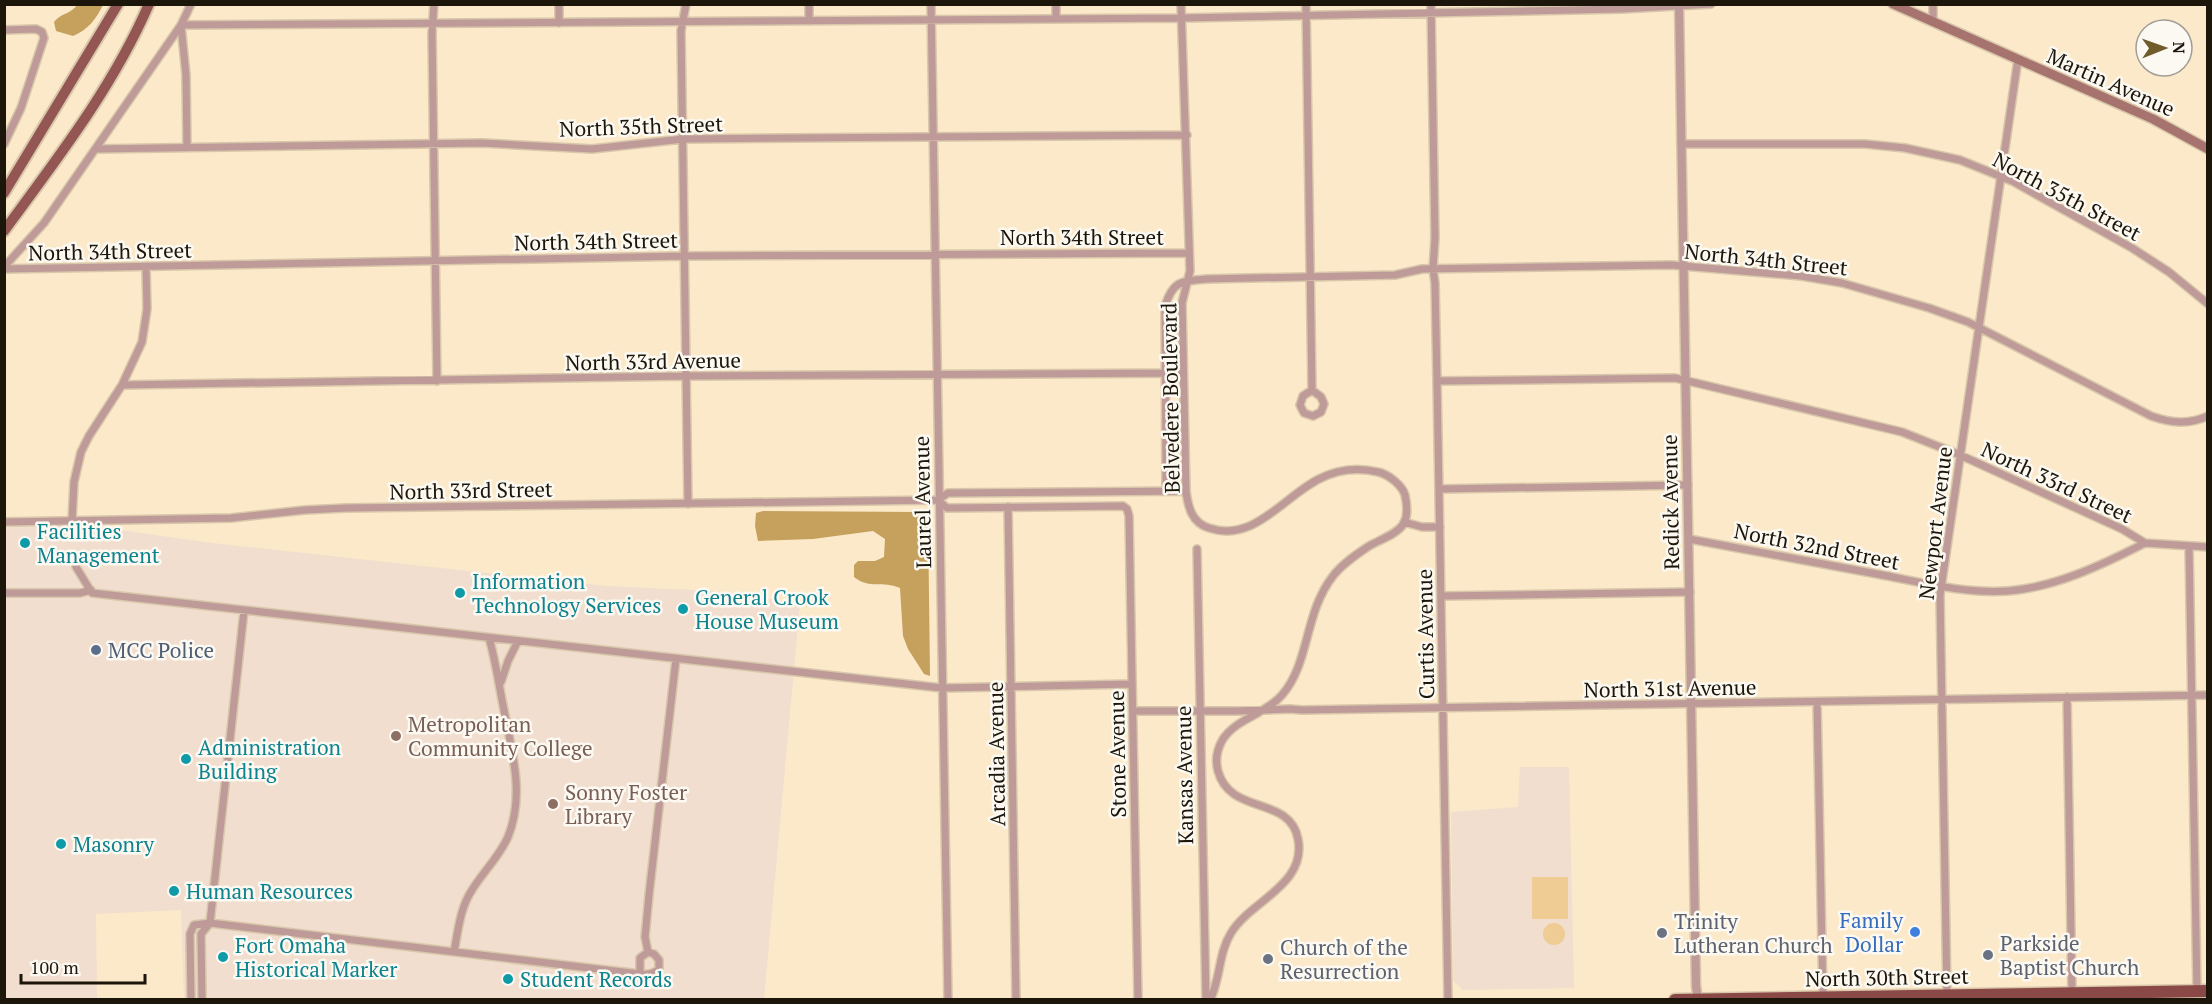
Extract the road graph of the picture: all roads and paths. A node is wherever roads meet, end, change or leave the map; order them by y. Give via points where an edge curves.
1 (118, 4) edge
2 (149, 4) edge
3 (191, 4) edge
4 (434, 4) edge
5 (559, 4) edge
6 (686, 4) edge
7 (809, 4) edge
8 (931, 4) edge
9 (1056, 4) edge
10 (1181, 4) edge
11 (1306, 4) edge
12 (1431, 4) edge
13 (1712, 4) edge
14 (1893, 4) edge
15 (1933, 4) edge
16 (1679, 5) edge
17 (1431, 13) junction
18 (1306, 16) junction
19 (1182, 18) junction
20 (1056, 19) junction
21 (932, 20) junction
22 (684, 21) junction
23 (809, 21) junction
24 (1933, 21) junction
25 (559, 23) junction
26 (433, 24) junction
27 (181, 25) junction
28 (4, 30) edge
29 (2018, 59) junction
30 (1187, 135) junction
31 (933, 137) junction
32 (683, 139) junction
33 (4, 144) edge
34 (434, 144) junction
35 (1681, 144) junction
36 (187, 148) junction
37 (96, 149) junction
38 (2208, 149) edge
39 (2001, 176) junction
40 (4, 193) edge
41 (4, 231) edge
42 (1189, 254) junction
43 (935, 255) junction
44 (686, 256) junction
45 (435, 261) junction
46 (1683, 266) junction
47 (4, 268) edge
48 (146, 268) junction
49 (1433, 269) junction
50 (1310, 277) junction
51 (1187, 282) junction
52 (2208, 304) edge
53 (1978, 328) junction
54 (1183, 373) junction
55 (1164, 374) junction
56 (936, 375) junction
57 (687, 376) junction
58 (1686, 380) junction
59 (437, 381) junction
60 (1437, 381) junction
61 (122, 385) junction
62 (1312, 390) dead end
63 (2208, 416) edge
64 (1960, 455) junction
65 (1688, 484) junction
66 (1439, 489) junction
67 (1166, 491) junction
68 (1186, 491) junction
69 (938, 500) junction
70 (688, 504) junction
71 (1008, 507) junction
72 (1127, 508) joint
73 (72, 521) junction
74 (4, 522) edge
75 (1404, 522) junction
76 (1440, 527) junction
77 (1689, 539) junction
78 (2145, 543) junction
79 (2189, 546) junction
80 (2208, 547) edge
81 (1197, 549) dead end
82 (76, 567) dead end
83 (1941, 586) junction
84 (91, 590) junction
85 (1690, 591) junction
86 (4, 593) edge
87 (1441, 596) junction
88 (244, 610) junction
89 (489, 638) junction
90 (518, 641) junction
91 (676, 659) junction
92 (501, 684) junction
93 (1132, 684) junction
94 (1011, 686) junction
95 (942, 688) junction
96 (2191, 695) junction
97 (2208, 695) edge
98 (2067, 697) junction
99 (1942, 699) junction
100 (1817, 702) junction
101 (1692, 704) junction
102 (1443, 708) junction
103 (1199, 710) junction
104 (1262, 710) junction
105 (1133, 711) junction
106 (210, 923) junction
107 (454, 952) junction
108 (648, 952) junction
109 (640, 974) junction
110 (2202, 991) edge
111 (2072, 993) junction
112 (1947, 995) junction
113 (2126, 996) edge
114 (1823, 997) junction
115 (2020, 997) edge
116 (1809, 998) edge
117 (1915, 998) edge
118 (191, 999) edge
119 (202, 999) edge
120 (948, 999) edge
121 (1016, 999) edge
122 (1138, 999) edge
123 (1208, 999) edge
124 (1448, 999) edge
125 (1675, 999) edge
126 (1698, 999) edge

1 - 40 main road
2 - 41 main road via 114,73
3 - 27 street
4 - 26 street
5 - 25 street
6 - 22 street
7 - 23 street
8 - 21 street, Laurel Avenue
9 - 20 street
10 - 19 street
11 - 18 street
12 - 17 street
13 - 16 street
14 - 24 main road, Martin Avenue
15 - 24 street
16 - 17 street
16 - 35 street, Redick Avenue
17 - 18 street
17 - 49 street
18 - 19 street
18 - 50 street
19 - 20 street
19 - 30 street
20 - 21 street
21 - 23 street
21 - 31 street, Laurel Avenue
22 - 23 street
22 - 25 street
22 - 32 street
24 - 29 main road, Martin Avenue
25 - 26 street
26 - 27 street
26 - 34 street
27 - 36 street
27 - 37 street
28 - 33 street via 36,29 44,34 25,97
29 - 38 main road, Martin Avenue via 2153,119
29 - 39 street, Newport Avenue
30 - 31 street, North 35th Street
30 - 42 street
31 - 32 street, North 35th Street
31 - 43 street, Laurel Avenue
32 - 34 street, North 35th Street via 592,149 513,143
32 - 44 street
34 - 36 street, North 35th Street
34 - 45 street
35 - 39 street, North 35th Street via 1886,146 1960,160
35 - 46 street, Redick Avenue
36 - 37 street, North 35th Street
37 - 47 street via 44,223
39 - 52 street, North 35th Street via 2151,259
39 - 53 street, Newport Avenue
42 - 43 street, North 34th Street
42 - 51 street
43 - 44 street, North 34th Street
43 - 56 street, Laurel Avenue
44 - 45 street, North 34th Street
44 - 57 street
45 - 48 street, North 34th Street
45 - 59 street
46 - 49 street, North 34th Street
46 - 53 street, North 34th Street via 1842,283 1929,308
46 - 58 street, Redick Avenue
47 - 48 street, North 34th Street
48 - 61 street via 145,330
49 - 50 street, Belvedere Boulevard via 1395,275
49 - 60 street, Curtis Avenue
50 - 51 street, Belvedere Boulevard
50 - 62 street
51 - 54 street, Belvedere Boulevard via 1182,303
51 - 55 street via 1170,290 1165,306
53 - 63 street, North 34th Street via 2164,421 2181,423
53 - 64 street, Newport Avenue
54 - 55 street, North 33rd Avenue
54 - 68 street, Belvedere Boulevard
55 - 56 street, North 33rd Avenue
55 - 67 street
56 - 57 street, North 33rd Avenue
56 - 69 street, Laurel Avenue
57 - 59 street, North 33rd Avenue
57 - 70 street
58 - 60 street
58 - 64 street, North 33rd Street via 1882,426
58 - 65 street, Redick Avenue
59 - 61 street, North 33rd Avenue
60 - 66 street, Curtis Avenue
61 - 73 street via 81,452 74,482
64 - 78 street, North 33rd Street
64 - 83 street, Newport Avenue
65 - 66 street
65 - 77 street, Redick Avenue
66 - 76 street, Curtis Avenue
67 - 68 street, North 33rd Street
67 - 69 street, North 33rd Street via 948,493
68 - 75 street, Belvedere Boulevard via 1190,511 1204,527 1239,531 1263,519 1317,479 1366,469 1382,472 1403,490 1407,511
69 - 70 street, North 33rd Street
69 - 71 street, North 33rd Street via 947,508
69 - 95 street, Laurel Avenue
70 - 73 street, North 33rd Street via 346,508 231,518
71 - 72 street, North 33rd Street
71 - 94 street, Arcadia Avenue
72 - 93 street, Stone Avenue
73 - 74 street, North 33rd Street
75 - 76 street
75 - 104 street via 1333,577 1318,600 1296,675 1281,697
76 - 87 street, Curtis Avenue
77 - 83 street, North 32nd Street
77 - 85 street, Redick Avenue
78 - 79 street, North 33rd Street
78 - 83 street, North 32nd Street via 2084,571 2032,587 1984,591
79 - 80 street, North 33rd Street
79 - 96 street
81 - 103 street, Kansas Avenue
82 - 84 street
83 - 99 street, Newport Avenue
84 - 86 street
84 - 88 street
85 - 87 street
85 - 101 street, Redick Avenue
87 - 102 street, Curtis Avenue
88 - 89 street
88 - 106 street
89 - 90 street
89 - 92 street
90 - 91 street
90 - 92 street
91 - 95 street
91 - 108 street via 649,895 645,937
92 - 107 street via 516,777 516,805 501,850 462,911
93 - 94 street
93 - 105 street, Stone Avenue
94 - 95 street
94 - 121 street, Arcadia Avenue
95 - 120 street, Laurel Avenue
96 - 97 street, North 31st Avenue
96 - 98 street, North 31st Avenue
96 - 110 street
98 - 99 street, North 31st Avenue
98 - 111 street
99 - 100 street, North 31st Avenue
99 - 112 street, Newport Avenue
100 - 101 street, North 31st Avenue
100 - 114 street
101 - 102 street, North 31st Avenue
101 - 126 street, Redick Avenue
102 - 104 street, North 31st Avenue
102 - 124 street, Curtis Avenue
103 - 104 street, North 31st Avenue
103 - 105 street, North 31st Avenue
103 - 123 street, Kansas Avenue
104 - 123 street via 1224,738 1217,754 1217,767 1233,795 1274,810 1288,820 1298,838 1298,857 1286,881 1230,934
105 - 122 street, Stone Avenue
106 - 107 street
106 - 118 street via 194,925 190,934
106 - 119 street via 201,934
107 - 109 street
108 - 109 street via 640,958
108 - 109 street via 659,960 659,969
110 - 113 highway, North 30th Street
111 - 113 highway, North 30th Street
111 - 115 highway, North 30th Street
112 - 115 highway, North 30th Street
112 - 117 highway, North 30th Street
114 - 116 highway, North 30th Street
114 - 117 highway, North 30th Street
116 - 126 highway, North 30th Street
125 - 126 highway, North 30th Street

